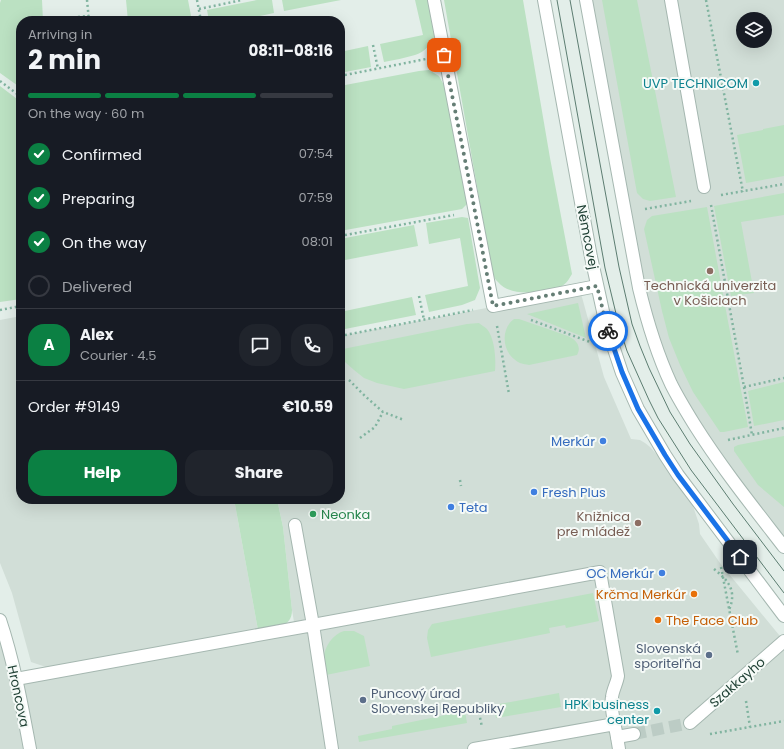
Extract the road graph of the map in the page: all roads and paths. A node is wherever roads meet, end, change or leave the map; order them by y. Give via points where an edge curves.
1 (87, 0) edge
2 (197, 0) edge
3 (242, 0) edge
4 (434, 0) edge
5 (544, 0) edge
6 (586, 0) edge
7 (671, 0) edge
8 (706, 0) edge
9 (199, 9) junction
10 (89, 16) edge
11 (200, 16) edge
12 (373, 45) dead end
13 (444, 55) junction
14 (378, 69) junction
15 (345, 75) edge
16 (0, 81) edge
17 (16, 93) edge
18 (704, 186) dead end
19 (743, 192) dead end
20 (711, 205) dead end
21 (475, 211) junction
22 (345, 235) edge
23 (597, 286) junction
24 (420, 296) dead end
25 (493, 306) junction
26 (16, 307) edge
27 (0, 310) edge
28 (529, 319) dead end
29 (424, 320) junction
30 (345, 335) edge
31 (593, 343) dead end
32 (784, 378) edge
33 (349, 380) dead end
34 (744, 387) junction
35 (509, 394) dead end
36 (384, 412) junction
37 (404, 420) dead end
38 (784, 428) edge
39 (752, 434) junction
40 (360, 438) dead end
41 (727, 440) dead end
42 (460, 480) dead end
43 (461, 486) dead end
44 (294, 525) dead end
45 (784, 547) edge
46 (720, 563) dead end
47 (714, 569) dead end
48 (729, 610) junction
49 (784, 616) edge
50 (0, 620) edge
51 (313, 625) junction
52 (784, 641) edge
53 (742, 678) junction
54 (16, 679) junction
55 (478, 708) dead end
56 (692, 721) joint
57 (784, 721) edge
58 (615, 724) junction
59 (750, 727) junction
60 (482, 728) dead end
61 (634, 734) tunnel mouth
62 (618, 743) edge
63 (30, 749) edge
64 (332, 749) edge
65 (474, 749) edge

1 - 10 path
2 - 9 path
3 - 9 path
4 - 13 street
5 - 23 street, Němcovej
6 - 45 street via 639,288 655,344 671,384 706,443
7 - 18 street
8 - 19 path
9 - 11 path
12 - 14 path
13 - 14 path
13 - 21 street
14 - 15 path
16 - 17 path
20 - 34 path
21 - 22 path
21 - 25 street
23 - 25 street
23 - 49 street, Němcovej via 613,347 638,409 678,475
24 - 29 path
25 - 29 path
25 - 35 path
26 - 27 path
28 - 31 path
29 - 30 path
32 - 34 path
33 - 36 path
34 - 39 path
36 - 37 path
36 - 40 path via 375,427
38 - 39 path
39 - 41 path
42 - 43 path
44 - 51 street
46 - 48 path
47 - 48 path, bridge via 731,589 733,599
48 - 53 path
50 - 54 street, Hroncova
51 - 54 street
51 - 58 street via 600,572 618,676 611,703
51 - 64 street
52 - 53 street, Szakkayho
53 - 56 street, Szakkayho
53 - 59 path
54 - 63 street, Hroncova
55 - 60 path
56 - 59 path via 696,737
57 - 59 path
58 - 62 street
58 - 65 street
61 - 62 street

